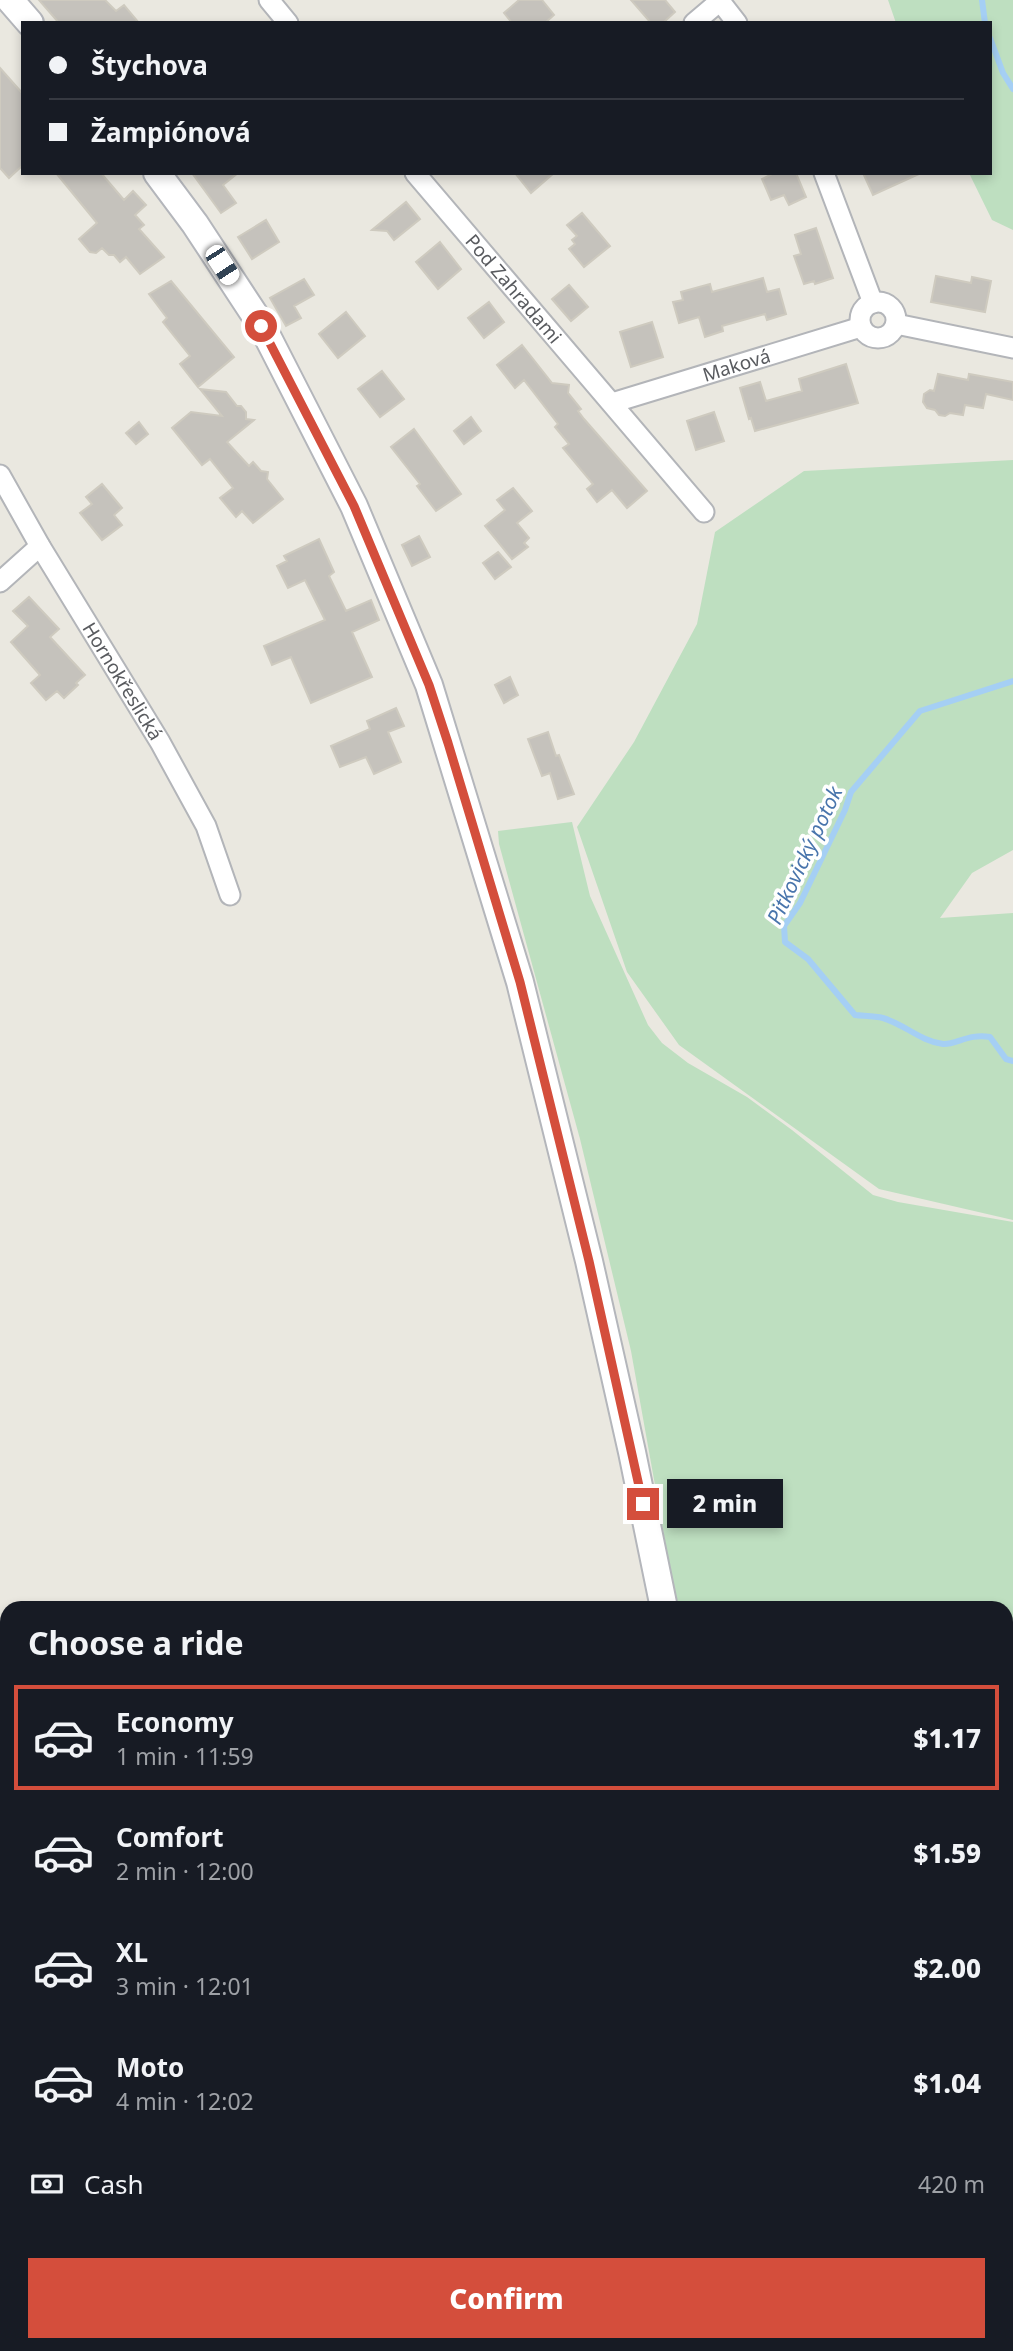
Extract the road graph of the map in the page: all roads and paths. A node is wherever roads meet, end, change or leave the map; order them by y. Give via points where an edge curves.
1 (10, 0) edge
2 (269, 0) edge
3 (719, 0) edge
4 (28, 21) edge
5 (286, 21) edge
6 (696, 21) edge
7 (735, 21) edge
8 (158, 175) edge
9 (417, 175) edge
10 (825, 175) edge
11 (873, 303) junction
12 (897, 324) junction
13 (861, 327) junction
14 (1013, 348) edge
15 (612, 403) junction
16 (0, 475) edge
17 (704, 512) dead end
18 (40, 546) junction
19 (0, 582) edge
20 (230, 895) dead end
21 (663, 1601) edge

1 - 4 street
2 - 5 street
3 - 6 street
3 - 7 street
8 - 21 street via 261,326 354,506 429,685 520,982 598,1302
9 - 15 street, Pod Zahradami
10 - 11 street
11 - 12 street via 889,305
11 - 13 street via 862,312
12 - 13 street, Maková via 883,338 868,335
12 - 14 street
13 - 15 street, Maková
15 - 17 street, Pod Zahradami
16 - 18 street, Hornokřeslická
18 - 19 street
18 - 20 street, Hornokřeslická via 206,826

